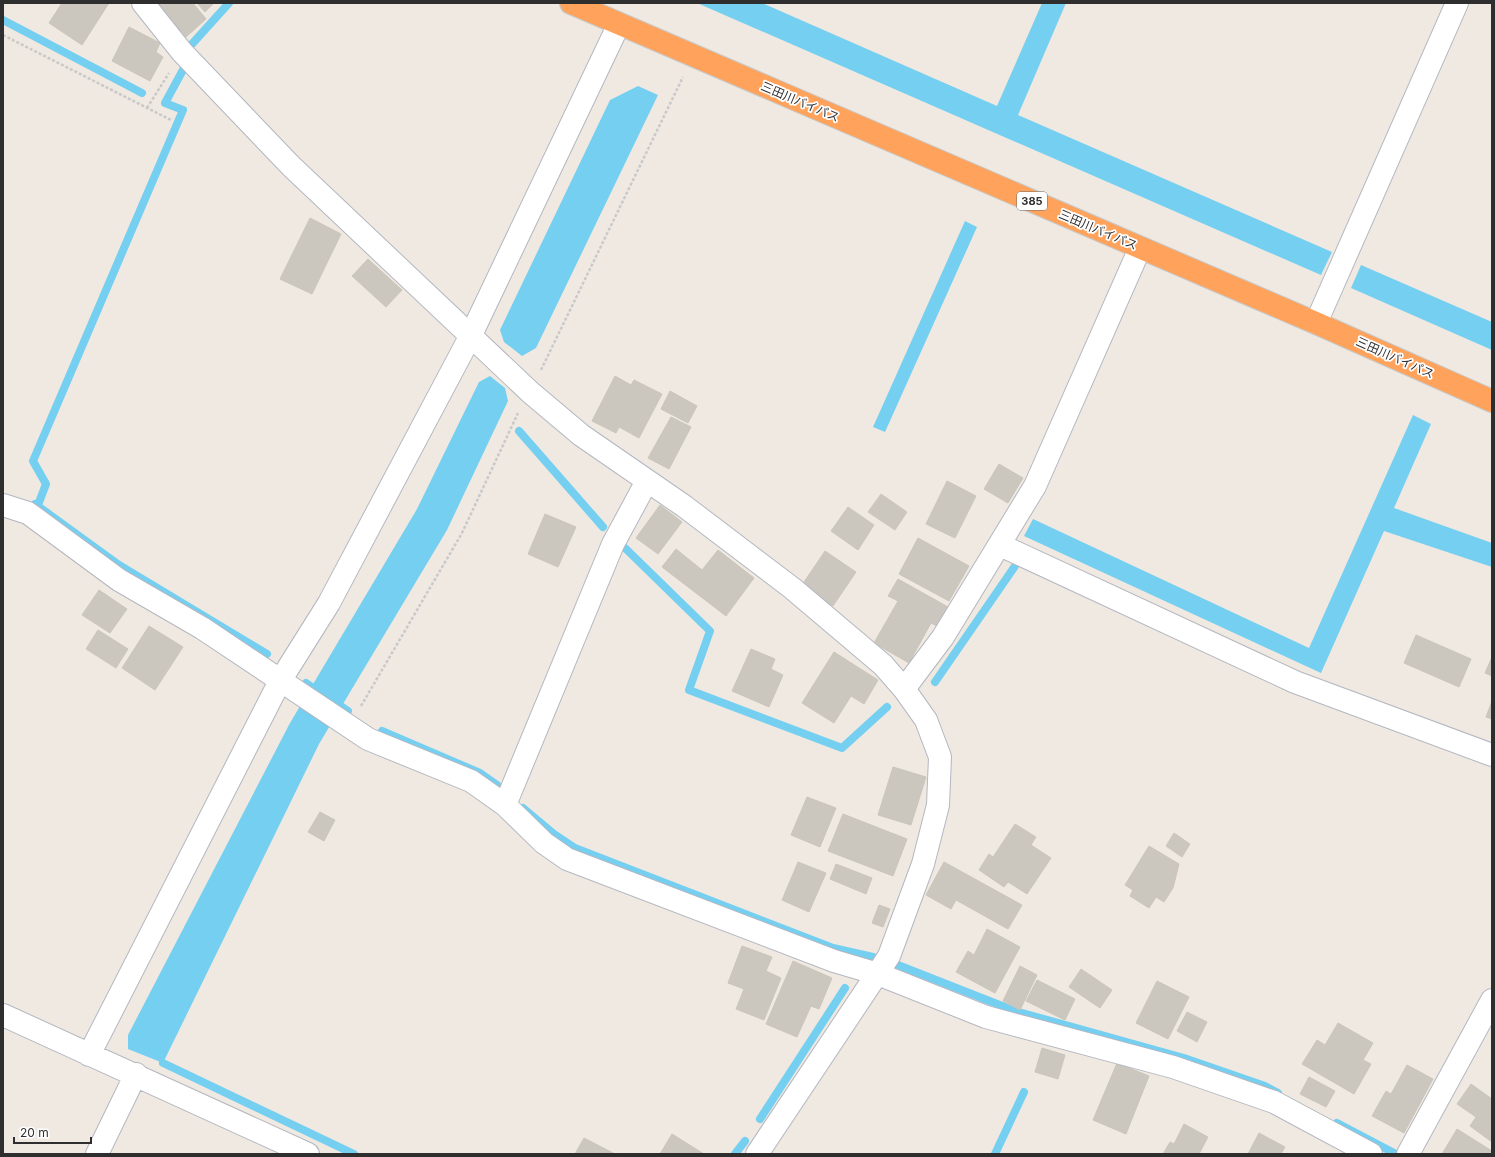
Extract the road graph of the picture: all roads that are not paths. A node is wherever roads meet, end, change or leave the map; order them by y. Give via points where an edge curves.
1 (143, 3) edge
2 (571, 3) edge
3 (1457, 3) edge
4 (618, 24) junction
5 (1140, 248) junction
6 (1316, 323) junction
7 (470, 337) junction
8 (1492, 401) edge
9 (647, 481) junction
10 (3, 505) edge
11 (1000, 545) junction
12 (289, 687) junction
13 (904, 689) junction
14 (1492, 755) edge
15 (505, 805) junction
16 (878, 974) junction
17 (1492, 1000) edge
18 (3, 1015) edge
19 (89, 1055) junction
20 (136, 1074) junction
21 (1408, 1153) edge
22 (97, 1154) edge
23 (308, 1154) edge
24 (757, 1154) edge
25 (1371, 1154) edge

1 - 7 street via 182,52 291,166
2 - 4 highway, 三田川バイパス / 385
3 - 6 street
4 - 5 highway, 三田川バイパス / 385
4 - 7 street
5 - 6 highway, 三田川バイパス / 385
5 - 11 street via 1035,486
6 - 8 highway, 三田川バイパス / 385
7 - 9 street via 581,435
7 - 12 street via 329,603
9 - 13 street via 792,588 883,665
9 - 15 street via 613,544
10 - 12 street via 28,513 119,580 202,628
11 - 13 street via 944,637
11 - 14 street via 1296,682
12 - 15 street via 368,739 471,781
12 - 19 street
13 - 16 street via 926,720 940,757 938,804 923,864 889,956
15 - 16 street via 544,843 567,859 834,961
16 - 24 street
16 - 25 street via 986,1017 1173,1067 1274,1102
17 - 21 street
18 - 19 street
19 - 20 street
20 - 22 street
20 - 23 street

